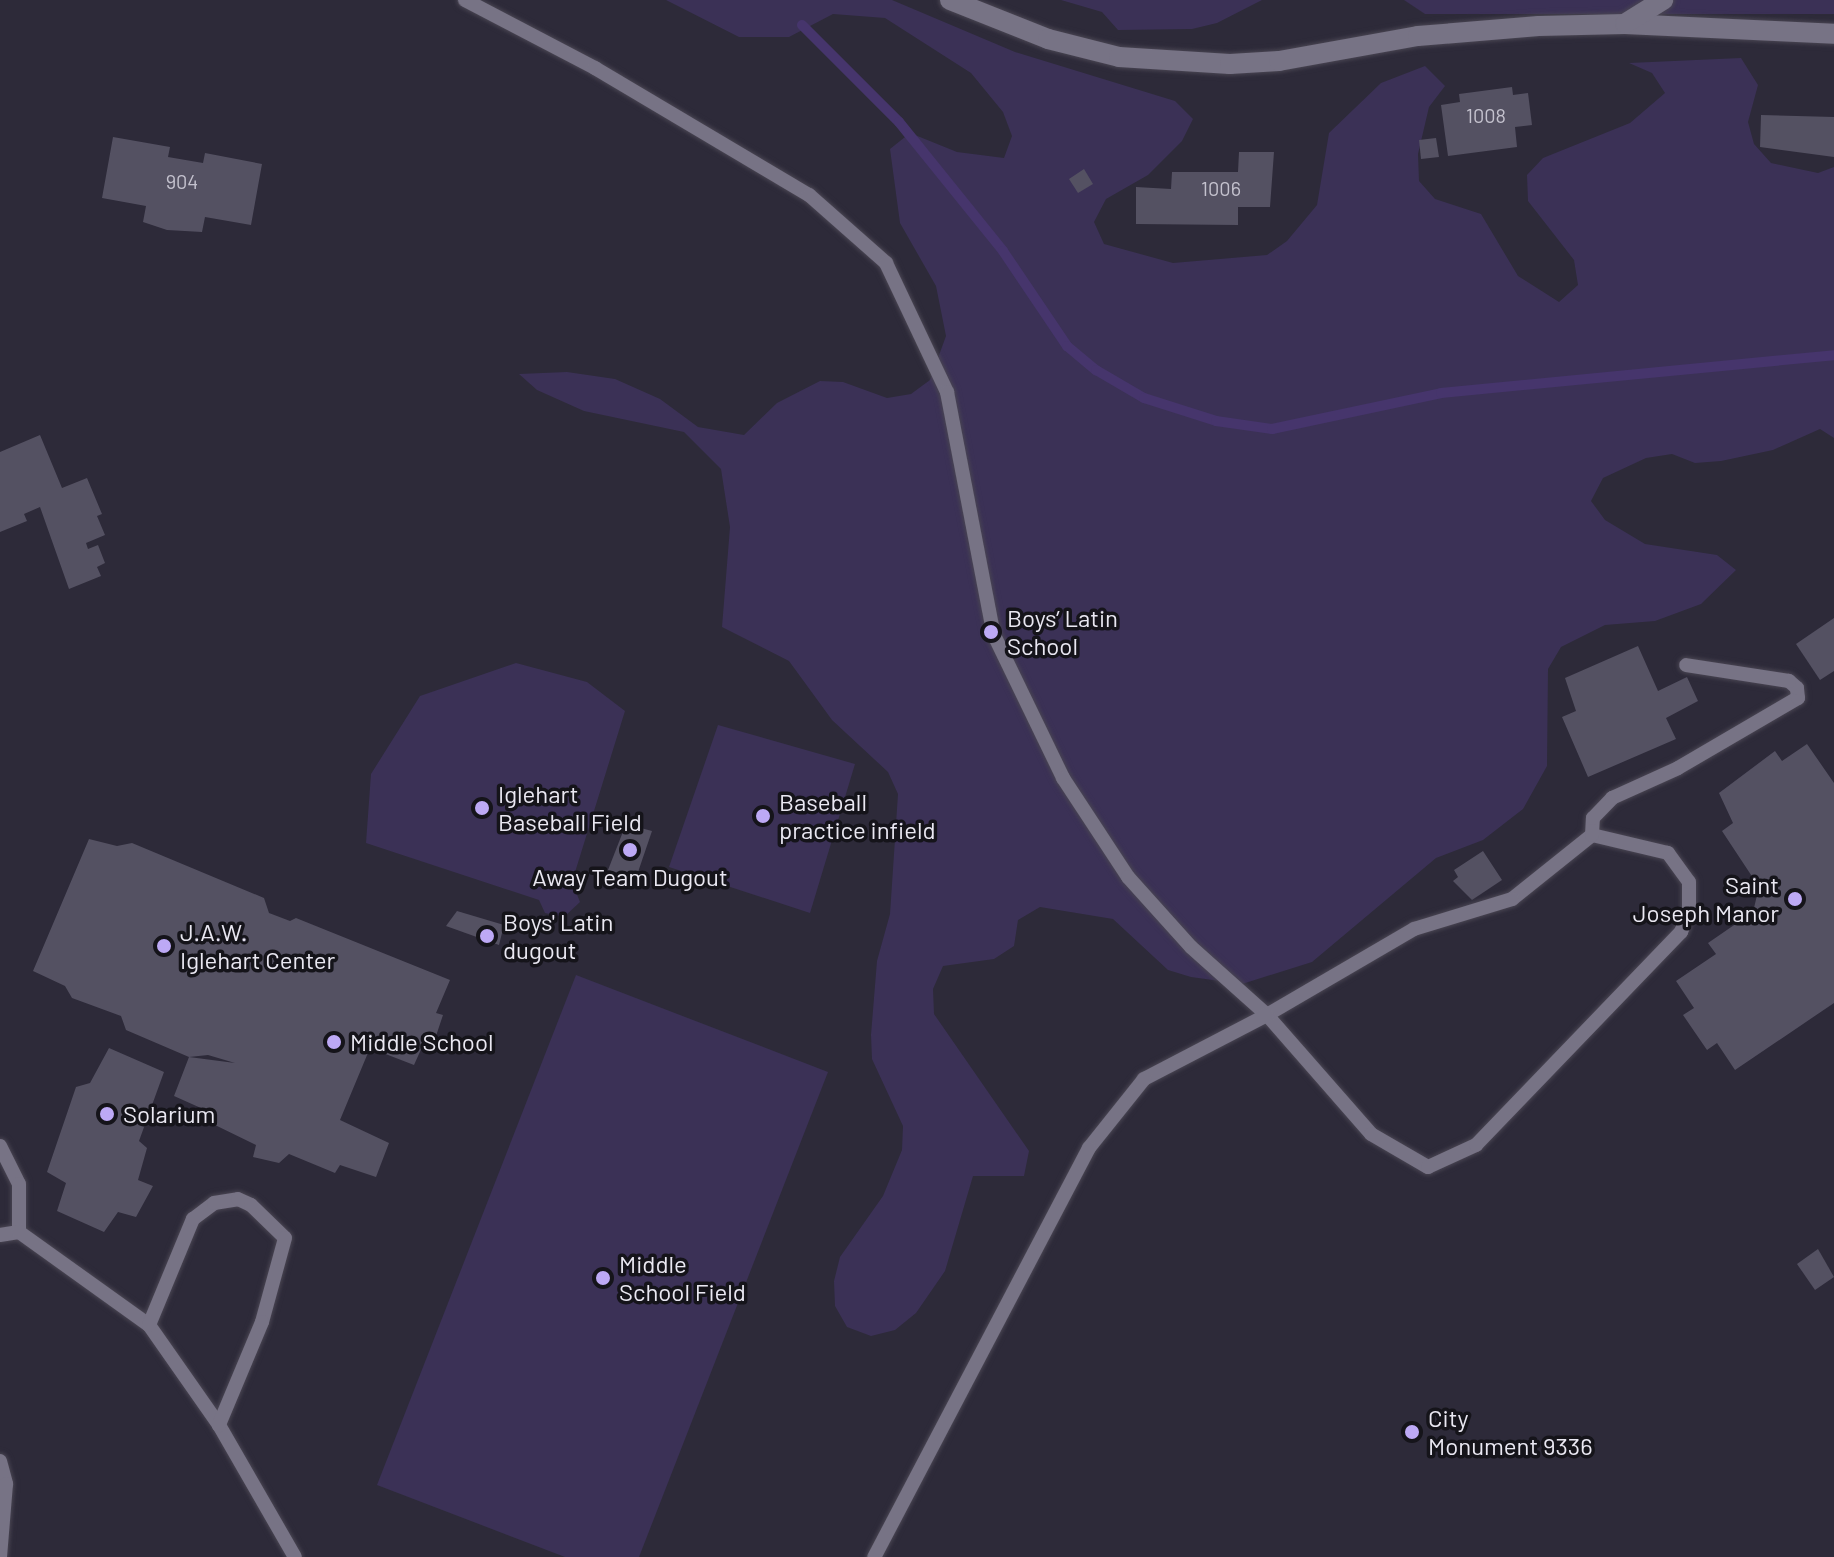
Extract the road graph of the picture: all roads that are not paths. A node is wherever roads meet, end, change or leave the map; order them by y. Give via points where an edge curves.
1 (465, 0) edge
2 (950, 0) edge
3 (1663, 0) edge
4 (1625, 24) junction
5 (1834, 34) edge
6 (1686, 665) dead end
7 (1592, 835) junction
8 (1267, 1015) junction
9 (0, 1146) edge
10 (19, 1232) junction
11 (0, 1235) edge
12 (149, 1325) junction
13 (219, 1425) junction
14 (0, 1461) edge
15 (0, 1557) edge
16 (295, 1557) edge
17 (874, 1557) edge

1 - 8 lane via 595,68 809,195 886,263 947,392 994,635 1026,709 1063,778 1128,877 1191,947
2 - 4 street via 1048,39 1119,57 1230,64 1449,33
3 - 4 street
4 - 5 street
6 - 7 lane via 1789,681 1798,698 1678,768 1612,798 1593,818
7 - 8 lane via 1512,899 1414,929
7 - 8 lane via 1668,853 1689,882 1689,911 1681,932 1476,1145 1428,1167 1371,1134
8 - 17 lane via 1144,1079 1089,1148
9 - 10 lane via 19,1184
10 - 11 lane
10 - 12 lane
12 - 13 lane
12 - 13 lane via 193,1219 214,1203 238,1199 251,1205 285,1238 262,1322
13 - 16 lane
14 - 15 lane via 6,1484

